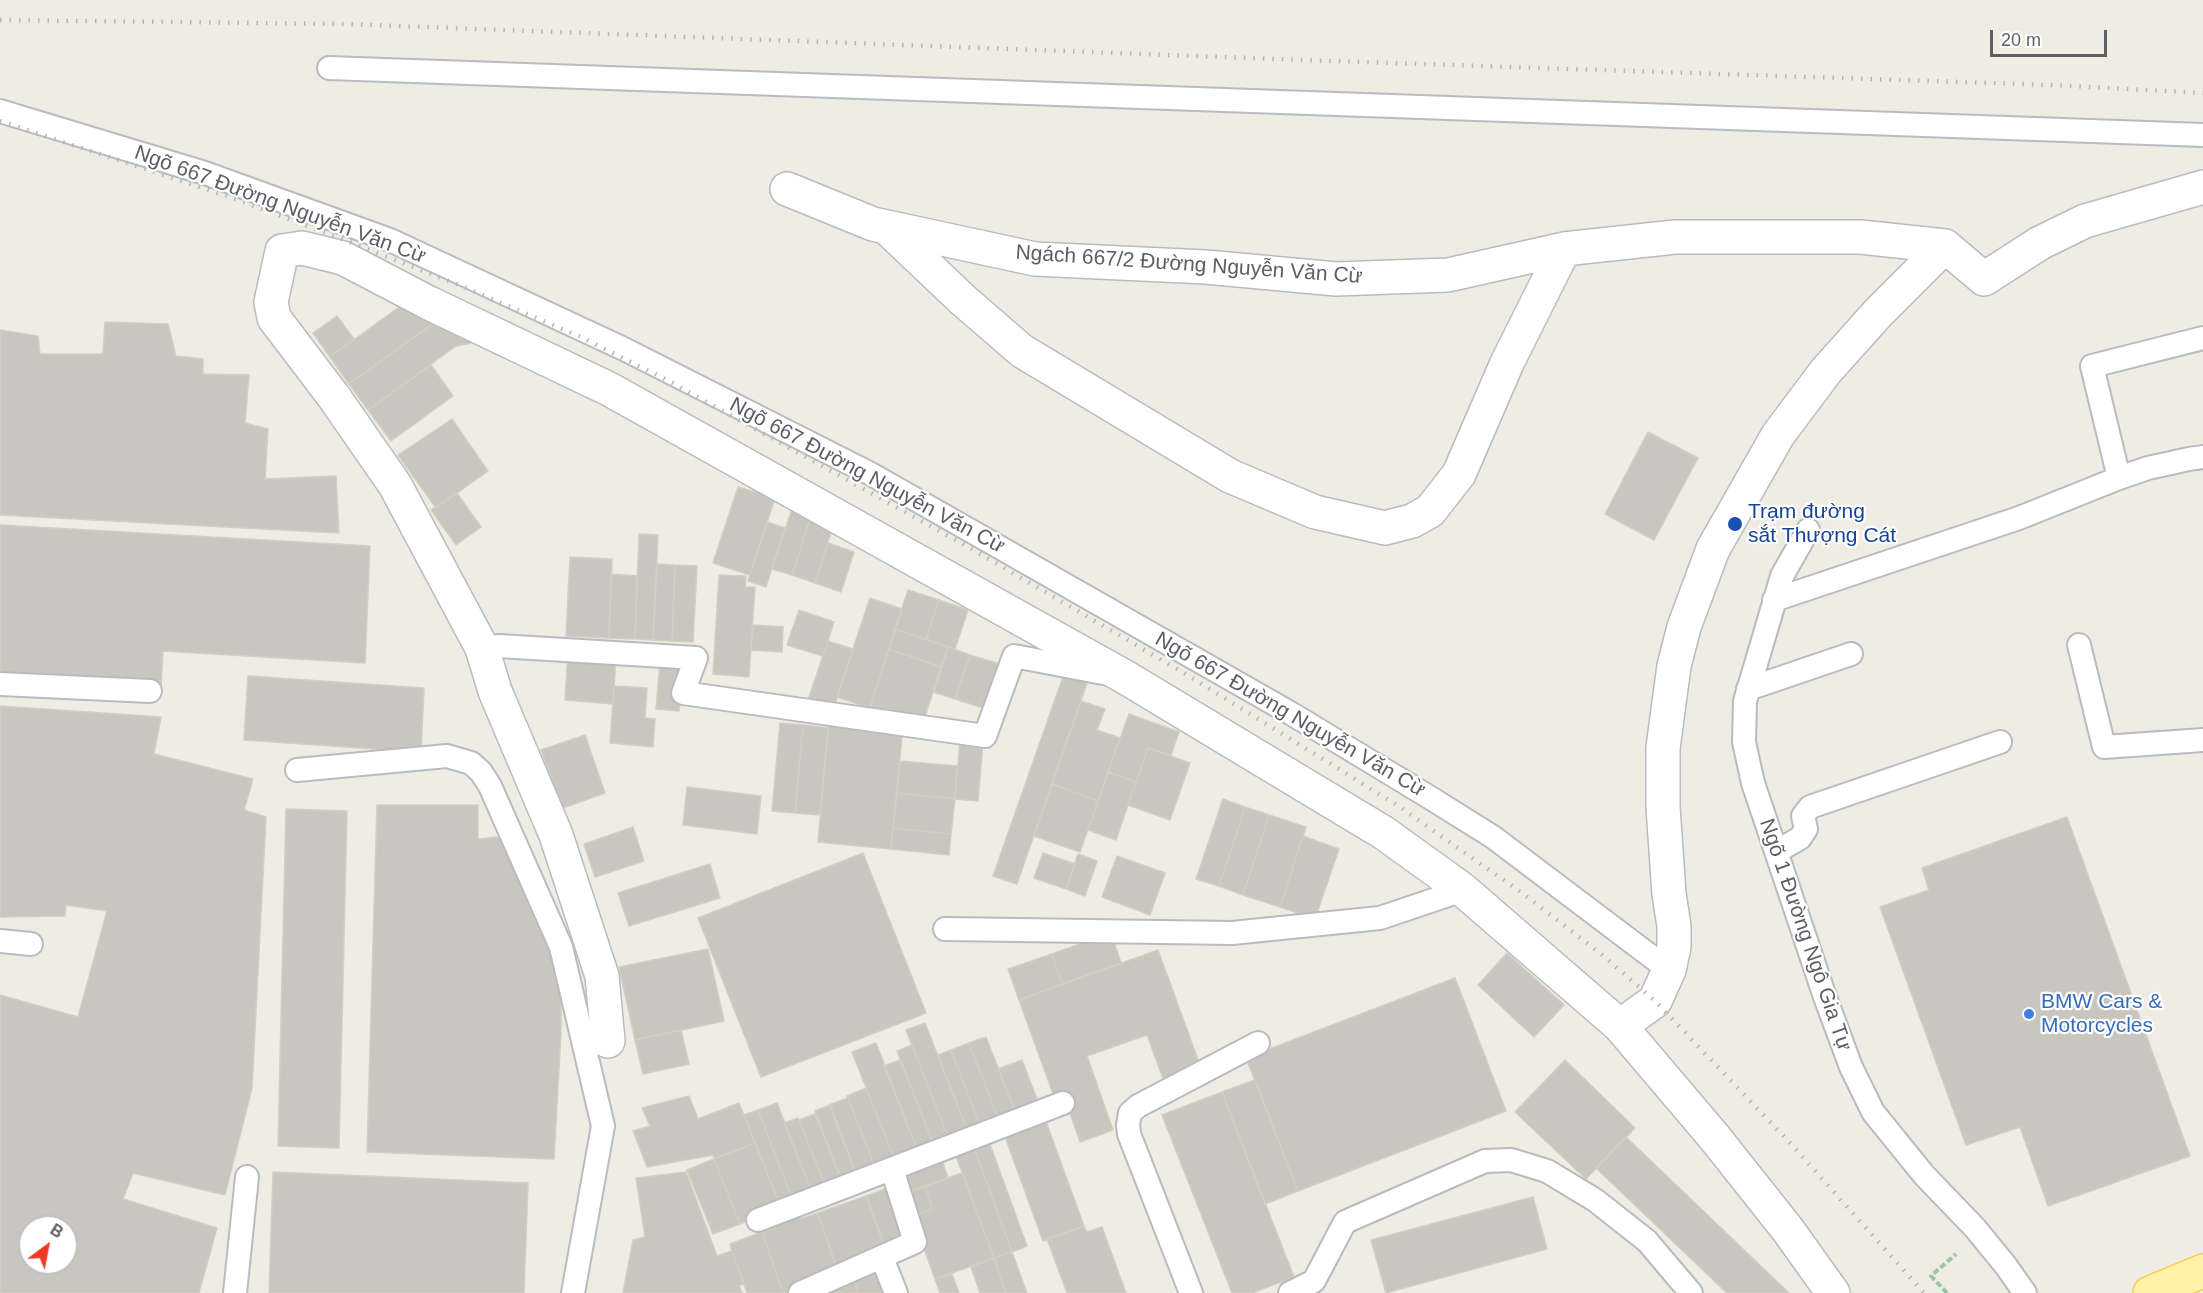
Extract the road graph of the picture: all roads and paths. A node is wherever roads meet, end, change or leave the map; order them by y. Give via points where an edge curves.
1 (329, 68) dead end
2 (0, 111) edge
3 (2203, 135) edge
4 (2203, 187) edge
5 (787, 189) dead end
6 (885, 226) junction
7 (1945, 246) junction
8 (1564, 249) junction
9 (2203, 338) edge
10 (2203, 457) edge
11 (2119, 478) junction
12 (1808, 530) dead end
13 (1774, 600) junction
14 (2079, 645) dead end
15 (482, 648) junction
16 (1851, 654) dead end
17 (1125, 677) junction
18 (0, 684) edge
19 (1748, 689) junction
20 (150, 691) dead end
21 (2203, 740) edge
22 (2000, 742) dead end
23 (297, 770) dead end
24 (1776, 852) junction
25 (1463, 890) junction
26 (945, 929) dead end
27 (0, 941) edge
28 (31, 944) dead end
29 (1669, 970) junction
30 (1620, 1026) junction
31 (608, 1041) dead end
32 (1258, 1043) dead end
33 (1063, 1103) dead end
34 (892, 1169) junction
35 (247, 1177) dead end
36 (758, 1220) dead end
37 (882, 1258) junction
38 (2203, 1270) edge
39 (1931, 1276) dead end
40 (235, 1293) edge
41 (573, 1293) edge
42 (801, 1293) edge
43 (896, 1293) edge
44 (1191, 1293) edge
45 (1290, 1293) edge
46 (1691, 1293) edge
47 (1833, 1293) edge
48 (1947, 1293) edge
49 (2025, 1293) edge
50 (2150, 1293) edge

1 - 3 lane
2 - 29 lane, Ngõ 667 Đường Nguyễn Văn Cừ via 205,173 390,240 624,349 861,469 1292,714 1438,802 1493,837
4 - 7 street via 2085,221 2040,243 1984,279
5 - 6 street, Ngách 667/2 Đường Nguyễn Văn Cừ
6 - 8 street, Ngách 667/2 Đường Nguyễn Văn Cừ via 1035,259 1206,267 1336,279 1448,276
6 - 8 street, Ngách 667/2 Đường Nguyễn Văn Cừ via 1022,351 1230,476 1314,512 1385,528 1430,511 1459,474 1506,363
7 - 8 street, Ngách 667/2 Đường Nguyễn Văn Cừ via 1860,237 1675,237
7 - 29 street via 1826,371 1778,435 1713,549 1674,666 1663,748 1663,807 1674,927
9 - 11 lane via 2092,366
10 - 11 lane
11 - 13 lane via 2019,518
12 - 13 lane, Ngõ 1 Đường Ngô Gia Tự via 1782,576
13 - 19 lane, Ngõ 1 Đường Ngô Gia Tự
14 - 21 lane via 2104,747
15 - 17 lane via 696,658 683,693 985,736 1014,656
15 - 17 street via 395,485 274,318 270,302 282,251 302,248 343,258 609,389
15 - 31 street via 495,691 556,835 602,976
16 - 19 lane
17 - 25 street via 1383,833
18 - 20 lane
19 - 24 lane, Ngõ 1 Đường Ngô Gia Tự via 1744,742
22 - 24 lane via 1810,807 1803,816 1806,829 1800,838
23 - 41 lane via 447,756 471,763 490,786 561,947 603,1125
24 - 49 lane, Ngõ 1 Đường Ngô Gia Tự via 1836,1027 1873,1112 2000,1258
25 - 26 lane via 1380,918 1232,933
25 - 30 street
27 - 28 lane
29 - 30 street via 1655,1001
30 - 47 street via 1715,1138
32 - 44 lane via 1130,1113 1129,1134
33 - 34 lane
34 - 36 lane
34 - 37 lane via 915,1242
35 - 40 lane
37 - 42 lane
37 - 43 lane
38 - 50 main road
39 - 48 path
45 - 46 lane via 1314,1281 1345,1222 1485,1161 1511,1160 1547,1171 1594,1200 1647,1241

